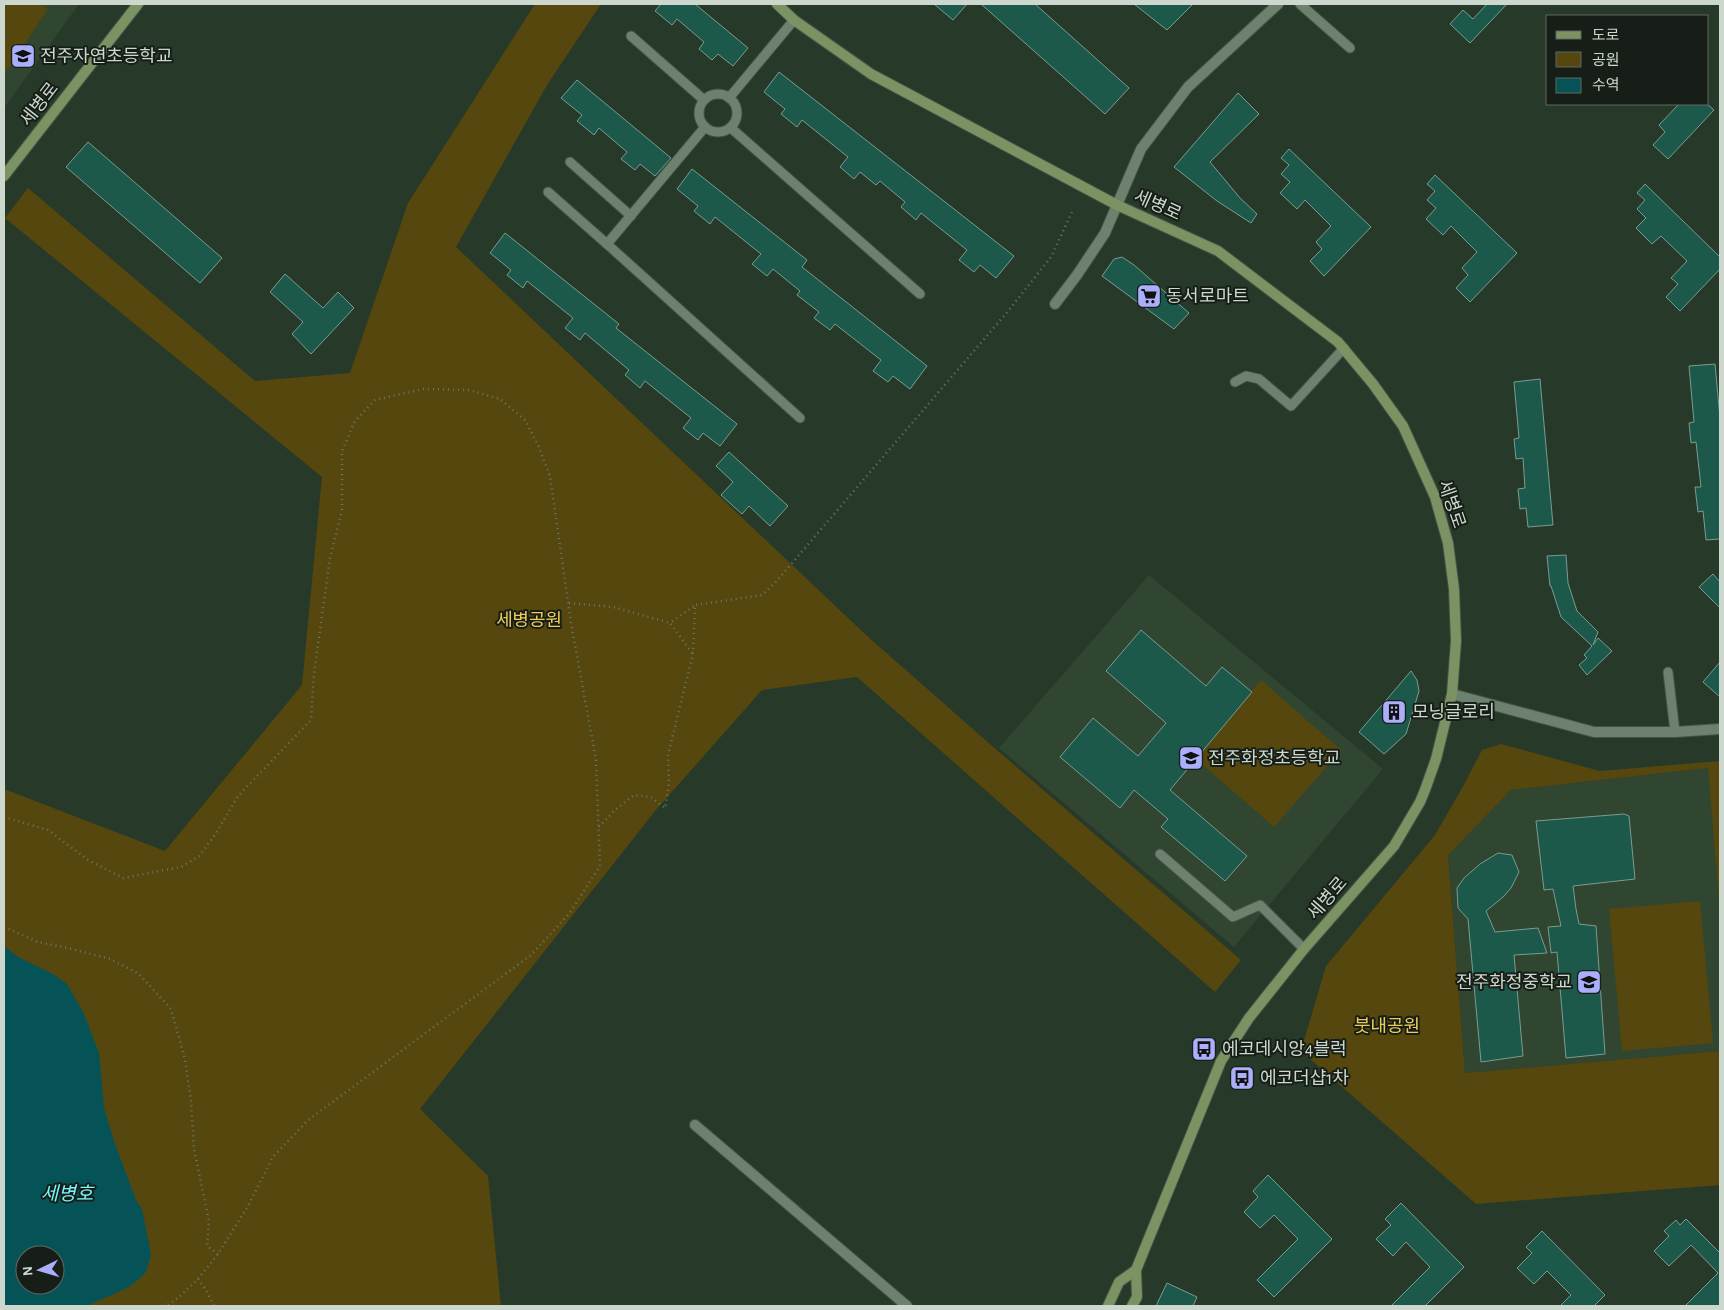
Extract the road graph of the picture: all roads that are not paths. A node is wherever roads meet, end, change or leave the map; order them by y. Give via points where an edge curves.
1 (138, 4) edge
2 (777, 4) edge
3 (1278, 4) edge
4 (1300, 4) edge
5 (794, 20) junction
6 (631, 36) dead end
7 (1350, 48) dead end
8 (729, 98) junction
9 (704, 100) junction
10 (705, 127) junction
11 (731, 128) junction
12 (570, 162) dead end
13 (4, 176) edge
14 (548, 192) dead end
15 (1117, 205) junction
16 (630, 216) junction
17 (607, 244) junction
18 (920, 294) dead end
19 (1054, 304) dead end
20 (1344, 348) junction
21 (1235, 382) dead end
22 (800, 418) dead end
23 (1668, 672) dead end
24 (1452, 694) junction
25 (1720, 729) edge
26 (1674, 732) junction
27 (1160, 854) dead end
28 (1304, 949) junction
29 (695, 1125) dead end
30 (1136, 1270) junction
31 (907, 1306) edge
32 (1108, 1306) edge
33 (1132, 1306) edge

1 - 13 street, 세병로
2 - 5 street, 세병로
3 - 15 street via 1188,87 1141,150
4 - 7 lane
5 - 8 lane
5 - 15 street, 세병로 via 871,74
6 - 9 lane
8 - 9 lane via 715,94
8 - 11 lane via 737,111
9 - 10 lane via 699,119
10 - 11 lane via 713,132
10 - 16 lane
11 - 18 lane
12 - 16 lane
14 - 17 lane
15 - 19 street via 1105,233
15 - 20 street, 세병로 via 1218,251
16 - 17 lane
17 - 22 lane
20 - 21 lane via 1291,406 1259,380 1246,376
20 - 24 street, 세병로 via 1403,426 1435,497 1448,542 1454,589 1456,641
23 - 26 lane
24 - 26 street via 1594,732
24 - 28 street, 세병로 via 1436,759 1420,802 1394,846
25 - 26 street
27 - 28 lane via 1233,917 1260,906
28 - 30 street, 세병로 via 1249,1018 1221,1061
29 - 31 street
30 - 32 street, 세병로 via 1119,1282
30 - 33 street, 세병로 via 1137,1297

